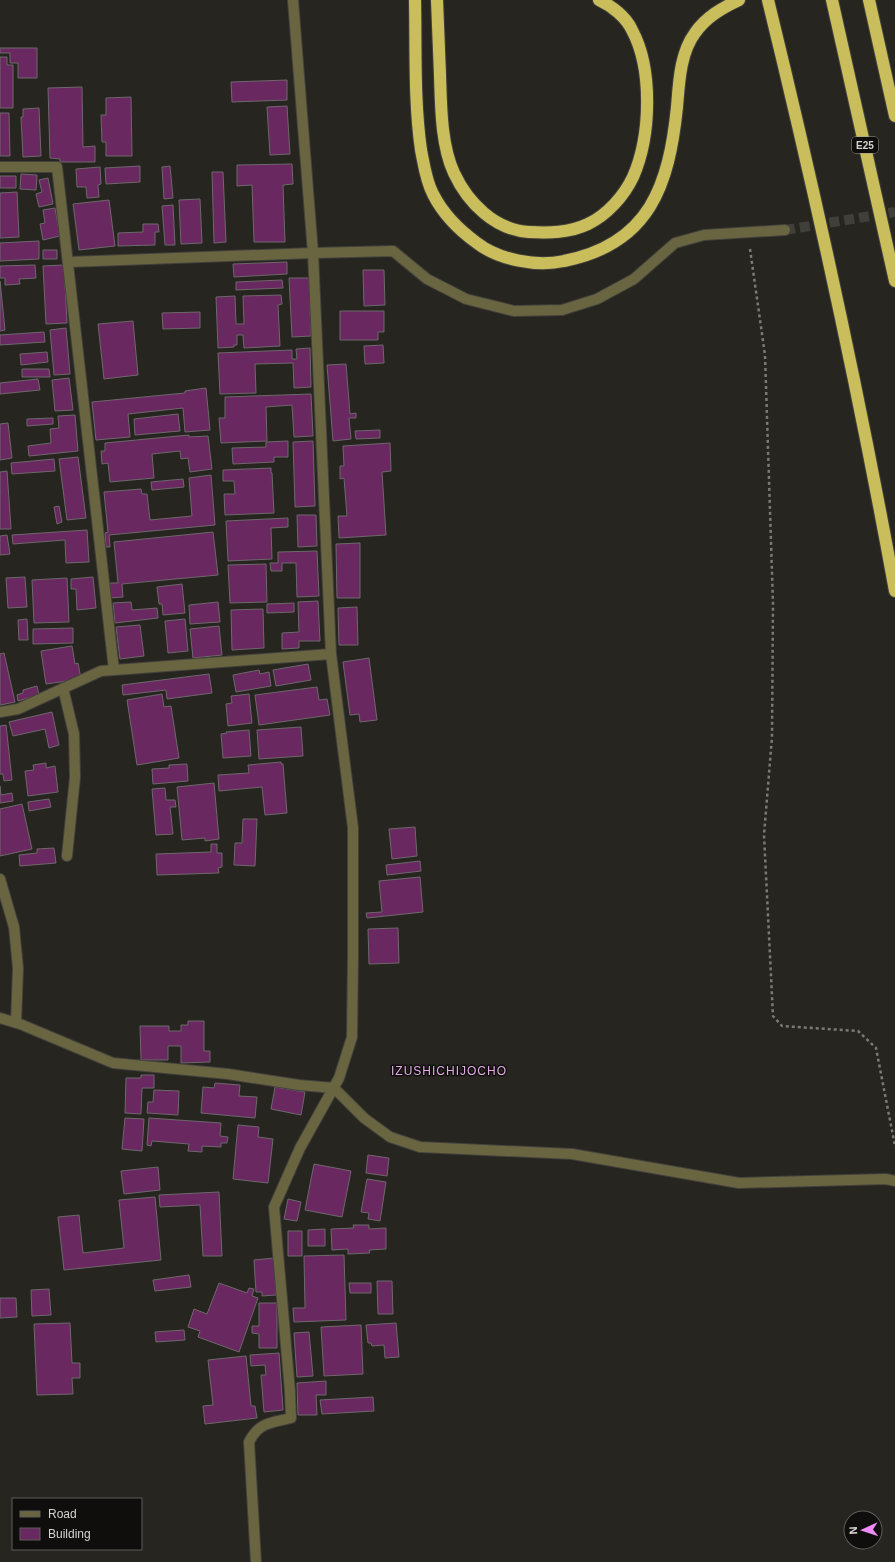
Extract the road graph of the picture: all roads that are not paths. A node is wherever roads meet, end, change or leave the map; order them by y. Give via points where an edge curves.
1 (293, 0) edge
2 (415, 0) edge
3 (437, 0) edge
4 (599, 0) edge
5 (739, 0) edge
6 (768, 0) edge
7 (870, 4) edge
8 (833, 5) edge
9 (895, 116) edge
10 (0, 167) edge
11 (785, 230) tunnel mouth
12 (313, 252) junction
13 (69, 262) junction
14 (895, 281) edge
15 (895, 591) edge
16 (331, 654) junction
17 (114, 670) junction
18 (63, 688) junction
19 (0, 712) edge
20 (67, 856) dead end
21 (0, 879) edge
22 (0, 1018) edge
23 (16, 1023) junction
24 (334, 1088) junction
25 (895, 1181) edge
26 (256, 1562) edge

1 - 12 street
2 - 5 highway via 419,135 424,167 433,194 462,232 480,246 504,257 531,263 556,263 583,258 606,248 626,234 645,214 659,192 668,163 680,79 685,55 694,34 706,20
3 - 4 highway via 441,107 446,145 454,173 466,195 483,213 500,224 522,232 545,233 567,231 588,224 605,212 621,196 633,177 642,151 647,95 640,47 632,28 621,14
6 - 15 highway via 851,362
7 - 9 highway
8 - 14 highway, E25
10 - 13 street via 57,167
11 - 12 street via 704,235 675,243 634,279 597,299 562,310 514,311 466,299 427,279 393,251
12 - 13 street
12 - 16 street
13 - 17 street
16 - 17 street
16 - 24 street via 353,828 352,1037
17 - 18 street via 101,671
18 - 19 street via 18,709
18 - 20 street via 74,734 75,777
21 - 23 street via 14,926 18,968
22 - 23 street
23 - 24 street via 113,1063
24 - 25 street via 364,1118 390,1137 420,1146 572,1154 739,1183 886,1179
24 - 26 street via 300,1148 274,1208 291,1418 266,1424 254,1432 249,1442

